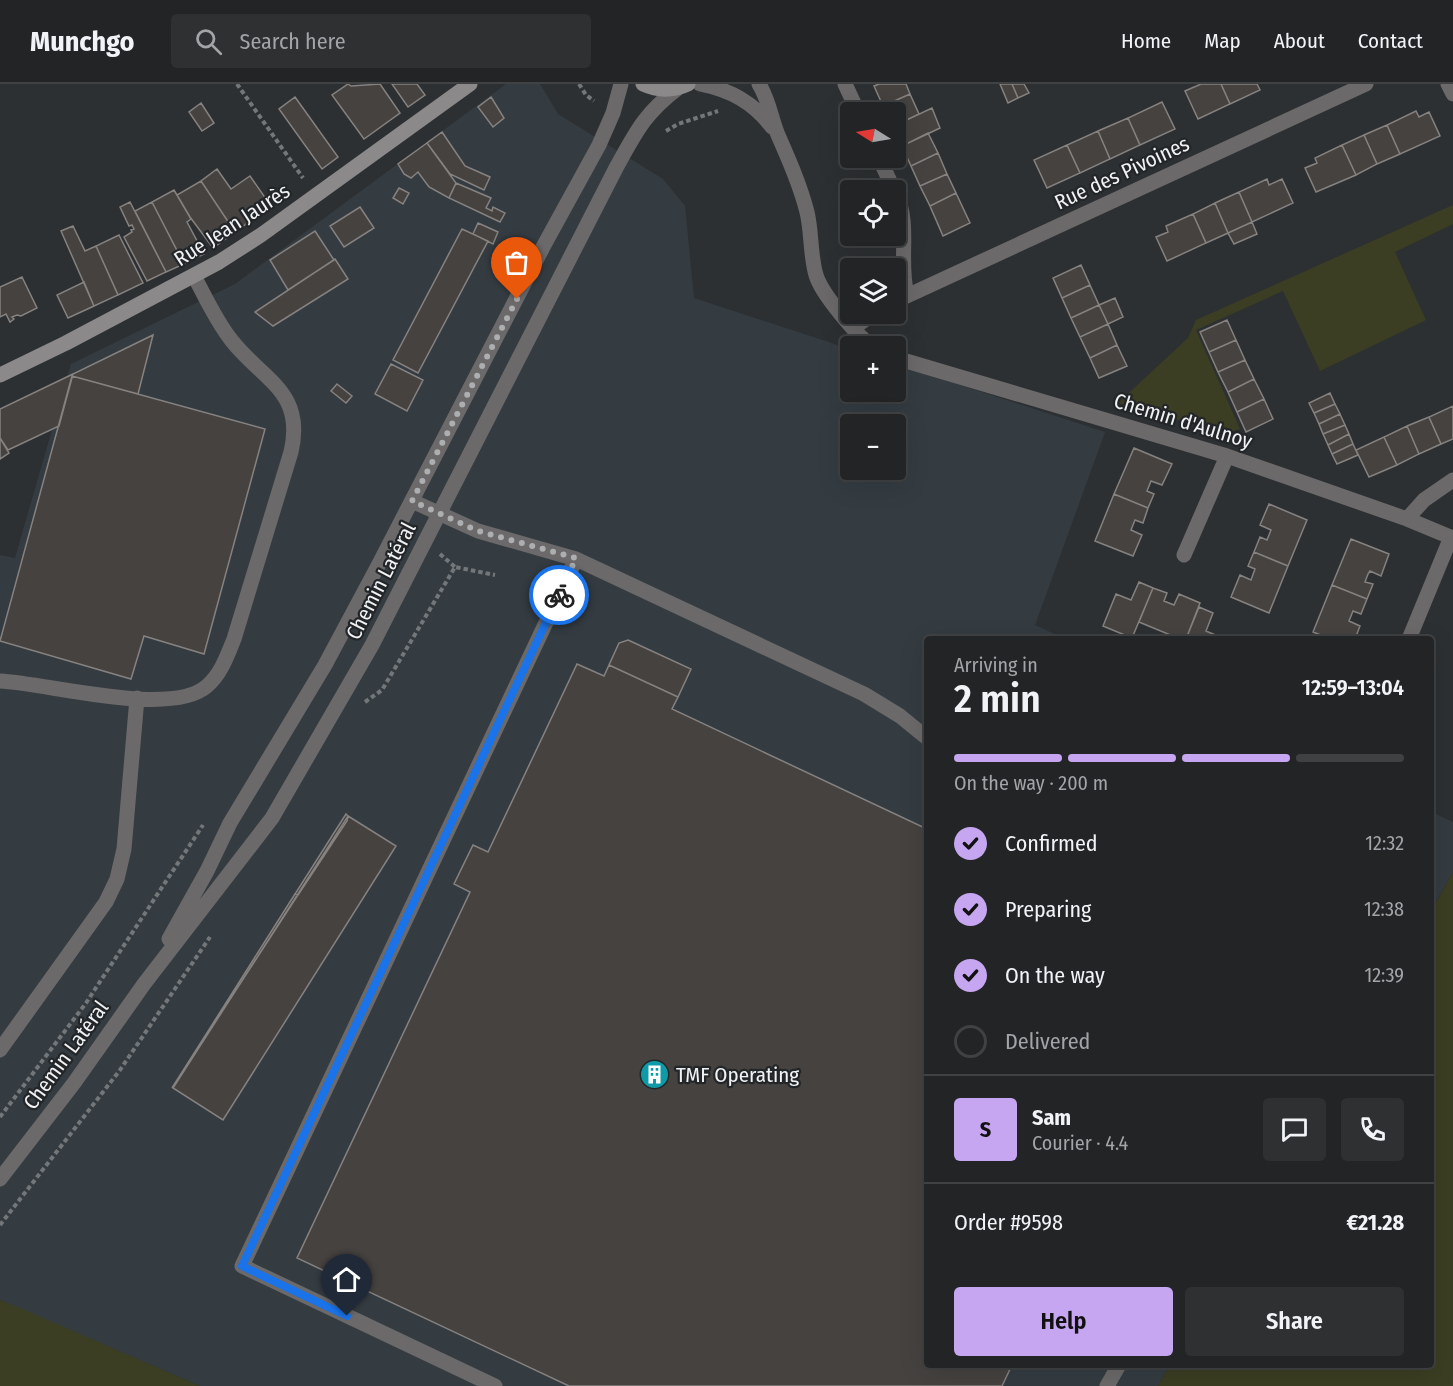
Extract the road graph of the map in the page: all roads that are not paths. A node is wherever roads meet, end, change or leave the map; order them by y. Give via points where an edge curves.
1 (470, 84) edge
2 (621, 84) edge
3 (643, 84) edge
4 (700, 84) edge
5 (759, 84) edge
6 (845, 84) edge
7 (1448, 84) edge
8 (1360, 85) edge
9 (683, 86) edge
10 (1453, 94) edge
11 (853, 102) edge
12 (777, 134) junction
13 (194, 276) junction
14 (906, 296) edge
15 (859, 324) edge
16 (853, 328) junction
17 (861, 336) edge
18 (906, 361) edge
19 (0, 375) edge
20 (1227, 456) junction
21 (1453, 480) edge
22 (412, 501) junction
23 (440, 514) junction
24 (1407, 519) junction
25 (1452, 537) edge
26 (1184, 555) dead end
27 (576, 558) junction
28 (1410, 636) edge
29 (0, 681) edge
30 (137, 698) junction
31 (924, 736) edge
32 (144, 984) junction
33 (0, 1050) edge
34 (0, 1179) edge
35 (1117, 1368) edge
36 (495, 1386) edge
37 (1107, 1386) edge

1 - 13 main road, Rue Jean Jaurès via 261,235
2 - 22 street, Chemin Latéral via 595,153
3 - 9 main road via 659,89
4 - 12 street via 745,100
5 - 12 street
6 - 11 street
7 - 10 street
8 - 14 street, Rue des Pivoines
9 - 23 street, Chemin Latéral via 645,117
12 - 16 street via 807,212 817,278
13 - 19 main road, Rue Jean Jaurès
13 - 30 street via 227,334 290,405 294,439 222,668 198,692
15 - 16 street
16 - 17 street
18 - 20 street, Chemin d'Aulnoy
20 - 24 street, Chemin d'Aulnoy
20 - 26 street
21 - 24 street via 1424,500
22 - 23 street
22 - 32 street, Chemin Latéral via 325,665 237,810
23 - 27 street via 478,531
23 - 32 street, Chemin Latéral via 367,655 272,818
24 - 25 street, Chemin d'Aulnoy
25 - 28 street
27 - 31 street via 864,694
27 - 36 street via 242,1266
29 - 30 street
30 - 33 street via 124,849 117,879 106,902
32 - 34 street, Chemin Latéral
35 - 37 street

